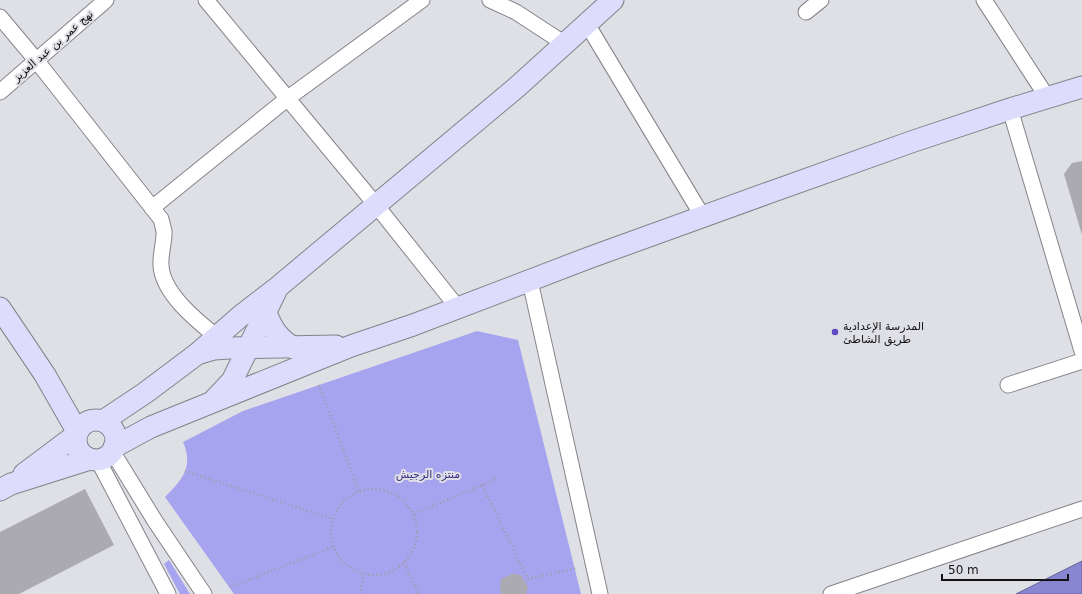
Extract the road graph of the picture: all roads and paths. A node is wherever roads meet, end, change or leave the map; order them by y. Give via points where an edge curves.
1 (106, 0) edge
2 (206, 0) edge
3 (422, 0) edge
4 (490, 0) edge
5 (613, 0) edge
6 (822, 0) edge
7 (989, 2) edge
8 (806, 12) dead end
9 (0, 17) edge
10 (587, 24) junction
11 (565, 44) junction
12 (36, 60) junction
13 (1082, 86) edge
14 (0, 92) edge
15 (1047, 97) junction
16 (288, 98) junction
17 (1010, 109) junction
18 (376, 205) junction
19 (152, 208) junction
20 (703, 217) junction
21 (530, 281) junction
22 (278, 287) junction
23 (0, 308) edge
24 (458, 308) junction
25 (266, 313) junction
26 (217, 337) junction
27 (351, 346) junction
28 (294, 348) junction
29 (247, 349) junction
30 (1082, 351) edge
31 (197, 354) junction
32 (1082, 361) edge
33 (45, 375) junction
34 (319, 384) dead end
35 (1008, 385) dead end
36 (212, 402) junction
37 (100, 420) junction
38 (77, 433) junction
39 (103, 454) junction
40 (185, 471) dead end
41 (496, 479) dead end
42 (482, 485) junction
43 (6, 487) edge
44 (359, 492) junction
45 (1082, 509) edge
46 (414, 514) junction
47 (333, 519) junction
48 (333, 547) junction
49 (404, 563) junction
50 (594, 564) junction
51 (364, 574) junction
52 (230, 588) dead end
53 (168, 594) edge
54 (204, 594) edge
55 (360, 594) edge
56 (419, 594) edge
57 (600, 594) edge
58 (831, 594) edge

1 - 12 street, نهج عمر بن عبد العزيز
2 - 16 street
3 - 16 street
4 - 11 street via 522,16
5 - 10 street
6 - 8 street
7 - 15 street
9 - 12 street
10 - 11 street
10 - 20 street
11 - 18 street
12 - 14 street, نهج عمر بن عبد العزيز
12 - 19 street
13 - 15 street
15 - 17 street
16 - 18 street
16 - 19 street
17 - 20 street
17 - 30 street
18 - 22 street
18 - 24 street
19 - 26 street via 161,219 164,232 161,267 166,283 189,315
20 - 21 street
21 - 24 street
21 - 50 street
22 - 25 street
22 - 26 street
23 - 33 street
24 - 27 street
25 - 28 street via 275,332
25 - 29 street
26 - 31 street
27 - 28 street
27 - 36 street
28 - 29 street
29 - 31 street via 214,350
29 - 36 street via 232,381
31 - 37 street via 145,393
32 - 35 street
33 - 37 street
33 - 38 street
34 - 44 path
36 - 39 street via 151,427
37 - 38 street via 85,423
37 - 39 street via 113,429 115,435
38 - 39 street via 76,441 84,456
38 - 43 street
39 - 43 street
39 - 53 street
39 - 54 street via 154,521
40 - 47 path
41 - 42 path
42 - 46 path
42 - 50 path via 528,579
44 - 46 path via 382,489 395,494
44 - 47 path via 343,501
45 - 58 street
46 - 49 path via 418,529 416,543 410,557
47 - 48 path
48 - 51 path via 345,565 357,573
48 - 52 path
49 - 51 path via 400,568 387,574
49 - 56 path
50 - 57 street
51 - 55 path

